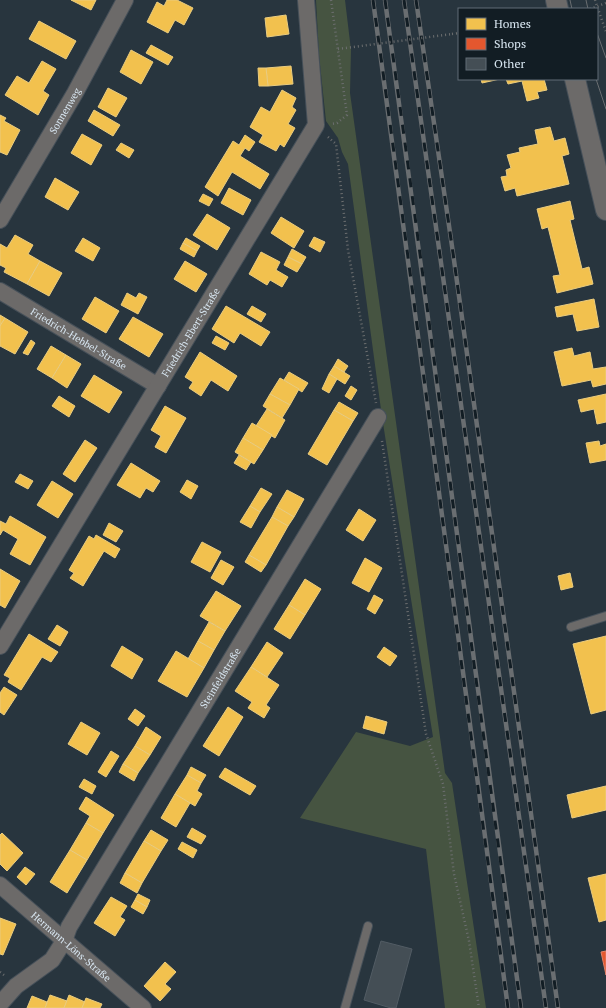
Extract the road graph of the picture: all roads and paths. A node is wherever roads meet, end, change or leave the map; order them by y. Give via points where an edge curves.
1 (125, 0) edge
2 (306, 0) edge
3 (331, 0) edge
4 (595, 0) edge
5 (606, 2) edge
6 (597, 7) junction
7 (594, 8) edge
8 (598, 10) edge
9 (606, 32) edge
10 (458, 33) edge
11 (338, 49) junction
12 (574, 80) edge
13 (337, 123) dead end
14 (3, 209) edge
15 (606, 210) edge
16 (0, 291) edge
17 (158, 386) junction
18 (378, 417) dead end
19 (606, 616) edge
20 (571, 627) dead end
21 (0, 646) edge
22 (426, 734) dead end
23 (0, 885) edge
24 (368, 926) dead end
25 (64, 941) junction
26 (0, 1004) edge
27 (143, 1008) edge
28 (345, 1008) edge
29 (478, 1008) edge

1 - 14 street, Sonnenweg via 75,94
2 - 17 street, Friedrich-Ebert-Straße via 316,126
3 - 11 path
4 - 6 path
5 - 6 path
6 - 7 path
8 - 9 path
10 - 11 path, bridge
11 - 13 path via 347,115
12 - 15 street
16 - 17 street, Friedrich-Hebbel-Straße
17 - 21 street, Friedrich-Ebert-Straße
18 - 25 street, Steinfeldstraße via 69,927
19 - 20 lane
22 - 29 path via 443,784 454,874 469,941
23 - 25 street, Hermann-Löns-Straße
24 - 28 lane
25 - 26 street, Steinfeldstraße via 52,960 16,986
25 - 27 street, Hermann-Löns-Straße

